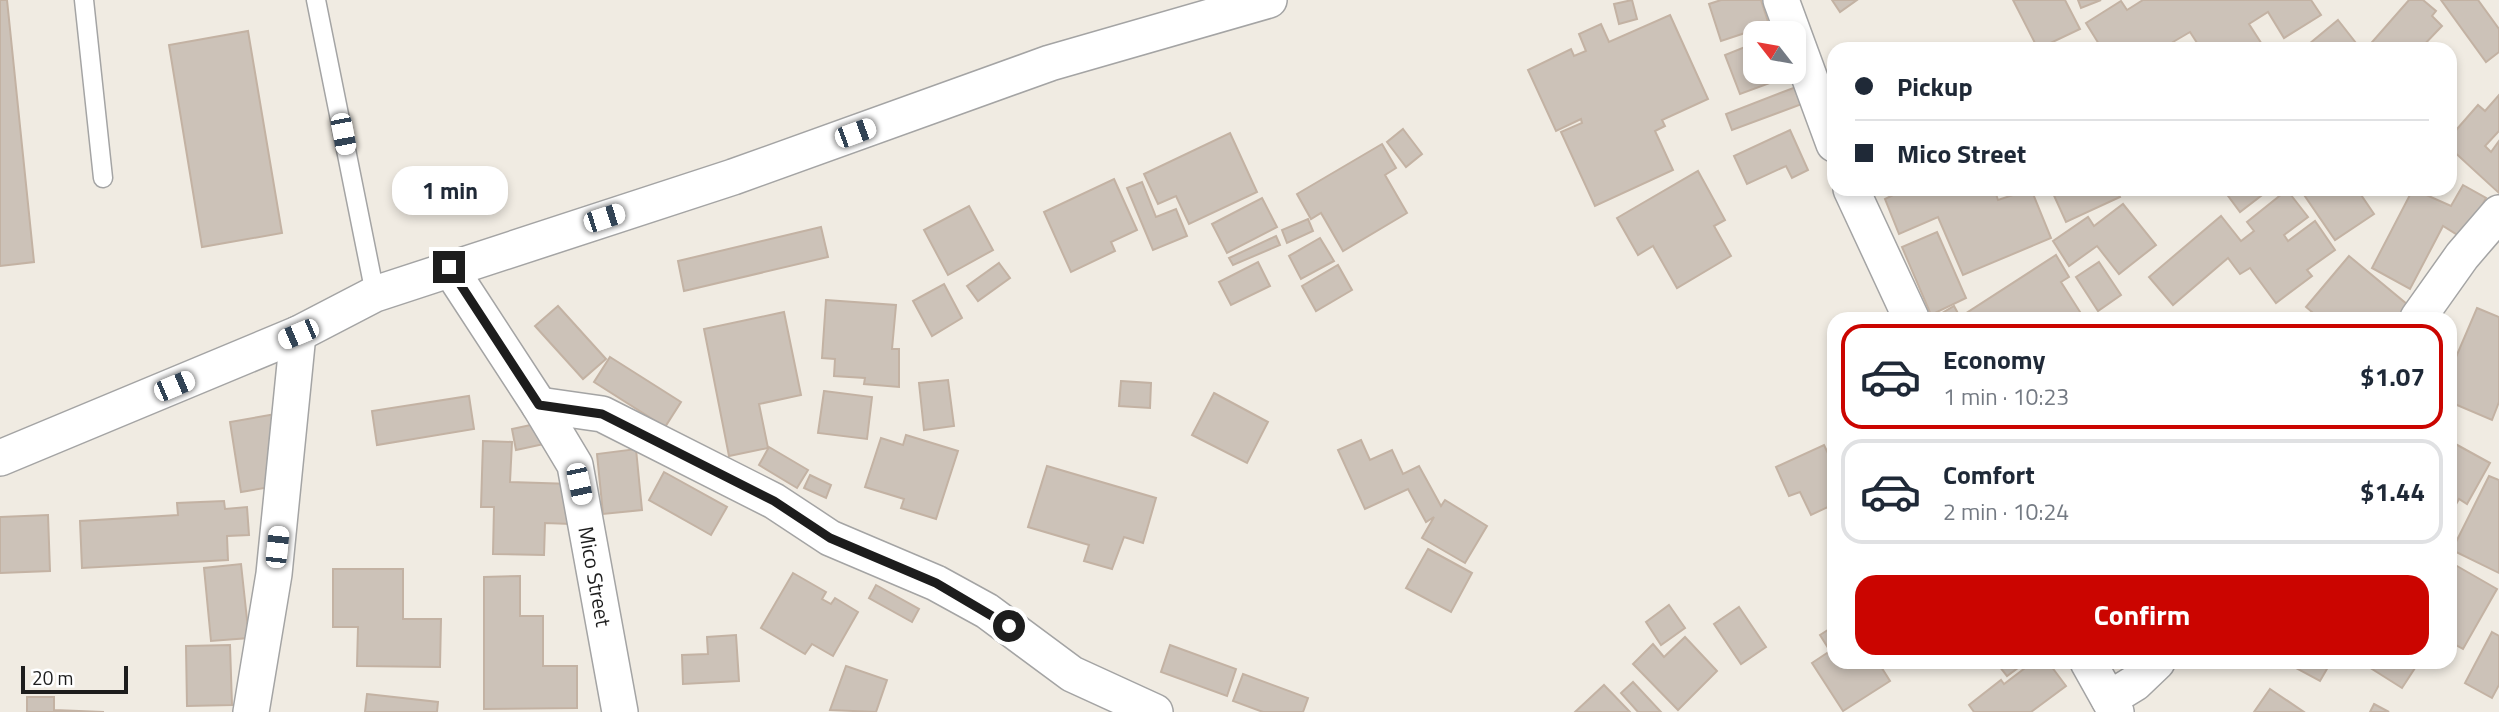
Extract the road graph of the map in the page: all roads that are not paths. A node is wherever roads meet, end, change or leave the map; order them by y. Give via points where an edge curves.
1 (83, 0) edge
2 (316, 0) edge
3 (1269, 0) edge
4 (1781, 0) edge
5 (1196, 10) edge
6 (1827, 125) edge
7 (103, 178) dead end
8 (1854, 196) edge
9 (2499, 213) edge
10 (449, 267) junction
11 (375, 294) junction
12 (1908, 312) edge
13 (2422, 312) edge
14 (298, 334) junction
15 (539, 405) junction
16 (0, 458) edge
17 (2092, 669) edge
18 (2149, 669) edge
19 (2112, 706) edge
20 (251, 712) edge
21 (620, 712) edge
22 (1155, 712) edge

1 - 7 lane
2 - 11 lane
3 - 5 street
4 - 6 street
5 - 10 street via 733,177
8 - 12 street
9 - 13 street
10 - 11 street
10 - 15 street, Mico Street
11 - 14 street
14 - 16 street
14 - 20 street via 274,574
15 - 21 street, Mico Street via 575,465
15 - 22 street via 602,414 774,501 830,538 936,583 987,611 1072,674
17 - 19 street
18 - 19 street

